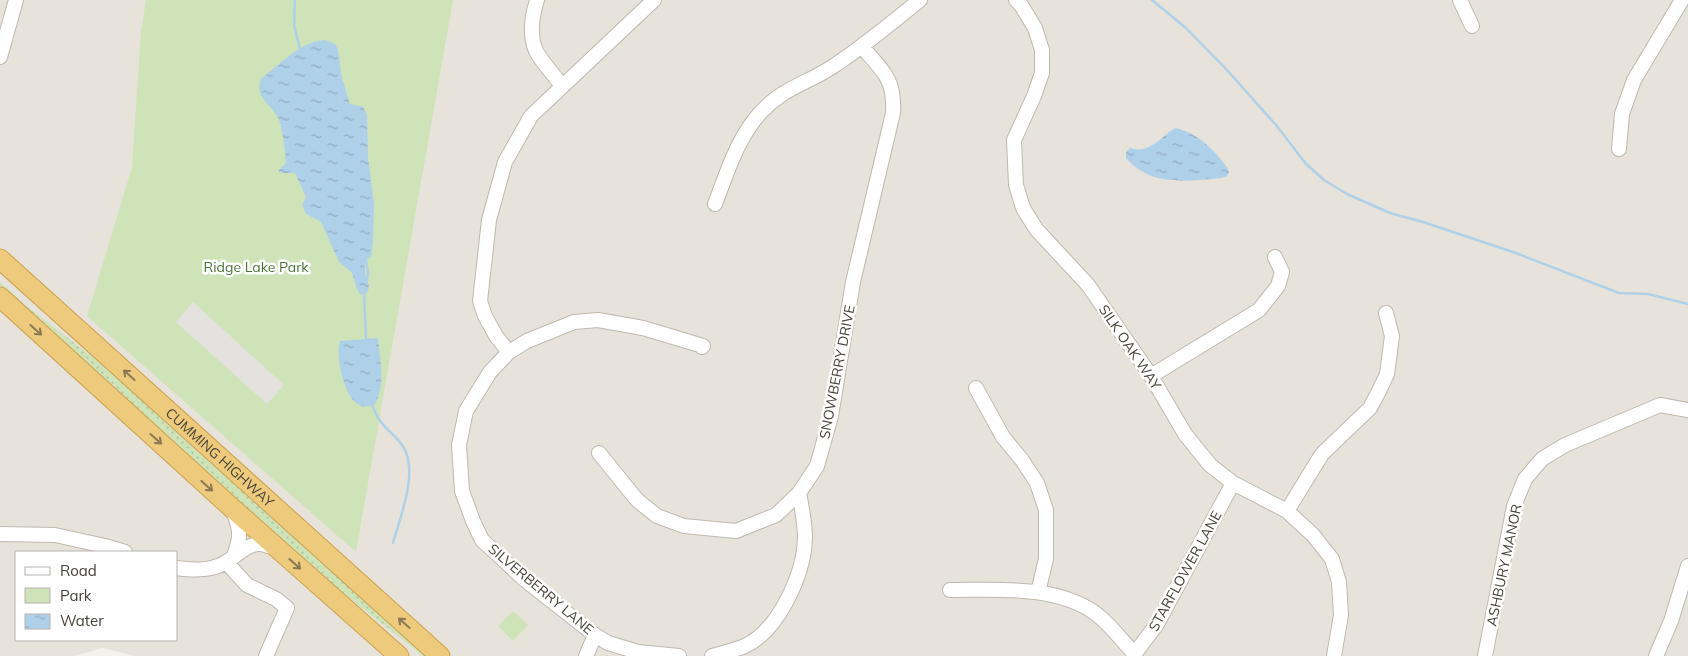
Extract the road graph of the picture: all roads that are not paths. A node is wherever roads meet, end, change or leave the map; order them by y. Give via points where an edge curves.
1 (16, 0) edge
2 (537, 0) edge
3 (654, 0) edge
4 (920, 0) edge
5 (1016, 0) edge
6 (1460, 0) edge
7 (1682, 0) edge
8 (1472, 26) dead end
9 (862, 47) junction
10 (0, 57) edge
11 (562, 86) junction
12 (1619, 149) dead end
13 (714, 204) dead end
14 (1275, 257) dead end
15 (0, 259) edge
16 (0, 297) edge
17 (1386, 313) dead end
18 (702, 347) dead end
19 (509, 352) junction
20 (1151, 376) junction
21 (976, 388) dead end
22 (1688, 410) edge
23 (599, 453) dead end
24 (1233, 483) junction
25 (798, 493) junction
26 (232, 508) junction
27 (1286, 511) junction
28 (0, 534) edge
29 (278, 549) junction
30 (122, 551) edge
31 (230, 559) junction
32 (1688, 566) edge
33 (178, 568) edge
34 (950, 590) dead end
35 (1038, 592) junction
36 (594, 635) junction
37 (608, 643) junction
38 (746, 651) edge
39 (1134, 655) edge
40 (266, 656) edge
41 (399, 656) edge
42 (440, 656) edge
43 (586, 656) edge
44 (602, 656) edge
45 (678, 656) edge
46 (712, 656) edge
47 (1334, 656) edge
48 (1485, 656) edge
49 (1656, 656) edge

1 - 10 street
2 - 11 street via 532,33 536,51
3 - 11 street
4 - 9 street
5 - 20 street, SILK OAK WAY via 1035,28 1042,50 1042,73 1014,140 1016,185 1023,208 1036,229 1088,284
6 - 8 street
7 - 12 street via 1634,80 1622,114
9 - 13 street via 829,69 777,96 760,113 742,137
9 - 25 street, SNOWBERRY DRIVE via 885,73 894,96 892,113 853,282 831,416 818,466
11 - 19 street via 531,116 504,162 489,220 480,301 484,316
14 - 20 street via 1282,272 1278,286 1259,310
42 -> 15 highway, CUMMING HIGHWAY
16 -> 26 highway
17 - 27 street via 1392,336 1387,374 1379,391 1370,408 1322,454
18 - 19 street, SILVERBERRY LANE via 643,328 598,320 574,322 526,341
19 - 36 street, SILVERBERRY LANE via 490,372 466,411 459,445 462,491 482,540 525,580
20 - 24 street, SILK OAK WAY via 1185,434 1210,465
21 - 35 street via 1003,437 1037,483 1046,510 1046,559
22 - 48 street, ASHBURY MANOR via 1660,405 1565,445 1542,459 1525,479 1514,506
23 - 25 street, SNOWBERRY DRIVE via 637,500 657,516 684,526 736,531 776,515
24 - 27 street, SILK OAK WAY
24 - 39 street, STARFLOWER LANE via 1157,624
25 - 38 street via 805,540 798,575 784,607
26 - 29 highway
26 - 31 street via 240,537
27 - 47 street, SILK OAK WAY via 1313,535 1332,559 1339,582 1341,615
28 - 30 street via 54,535
29 - 31 street via 261,544
29 -> 41 highway
31 - 33 street via 205,569
31 - 40 street via 247,585 287,608
32 - 49 street
34 - 35 street
35 - 39 street via 1074,601 1096,614
36 - 37 street, SILVERBERRY LANE
36 - 43 street
37 - 44 street
37 - 45 street, SILVERBERRY LANE via 638,652
38 - 46 street

